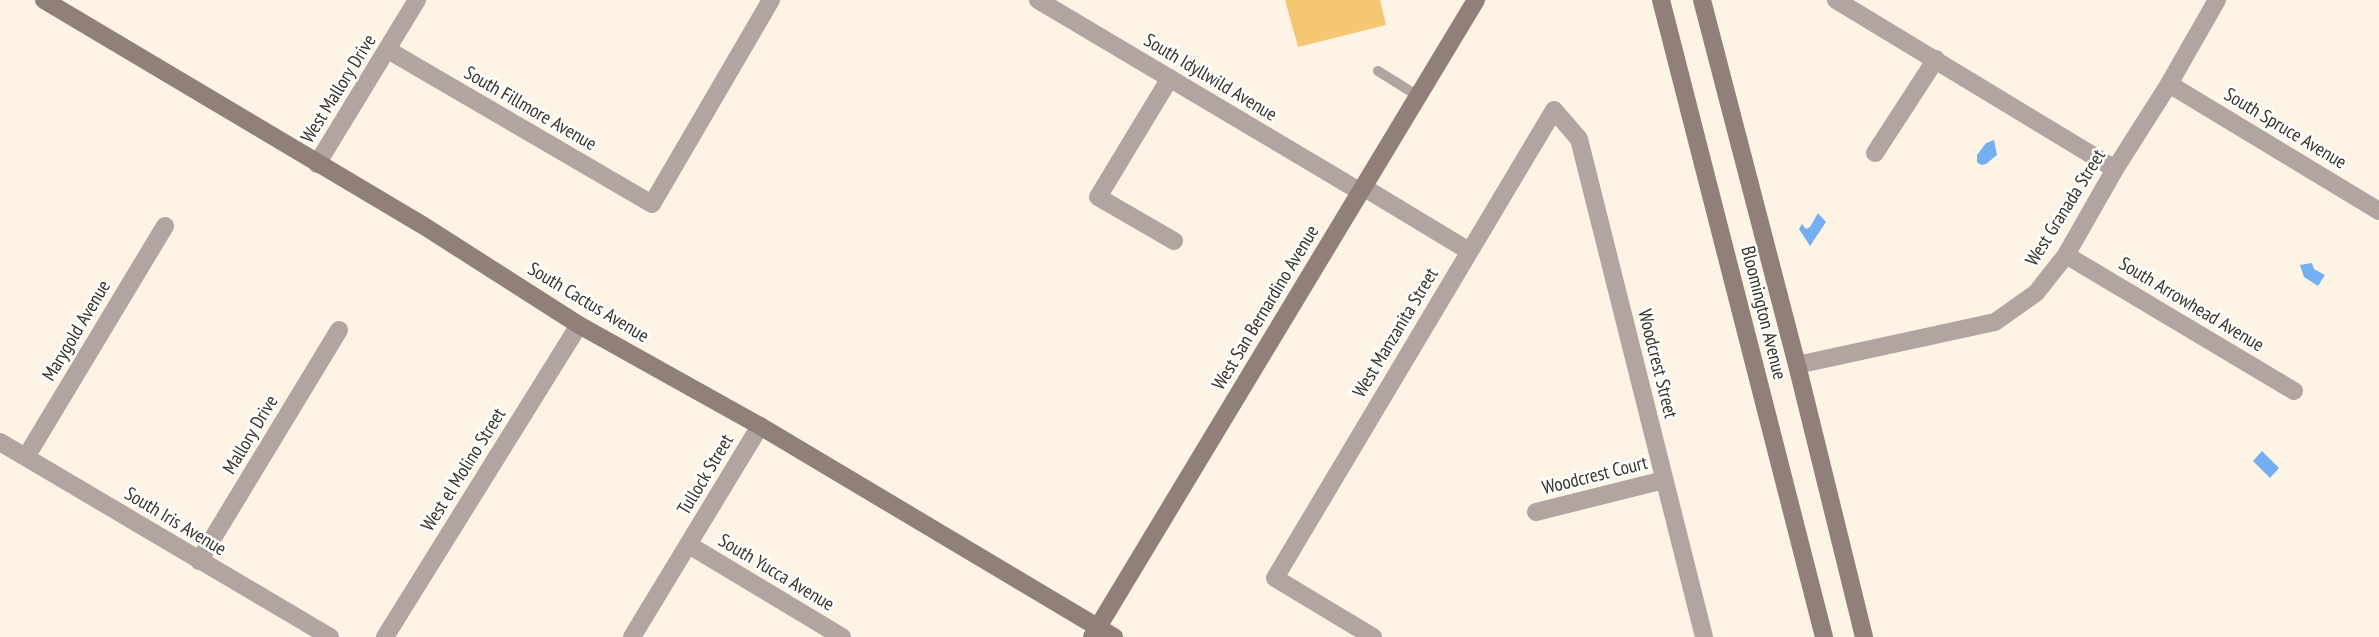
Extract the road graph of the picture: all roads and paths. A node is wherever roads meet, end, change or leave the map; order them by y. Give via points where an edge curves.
1 (44, 0) edge
2 (417, 0) edge
3 (771, 0) edge
4 (1038, 0) edge
5 (1476, 0) edge
6 (1661, 0) edge
7 (1702, 0) edge
8 (1836, 0) edge
9 (2217, 0) edge
10 (388, 50) junction
11 (1936, 59) junction
12 (1378, 71) dead end
13 (1170, 79) junction
14 (2169, 84) junction
15 (1418, 96) junction
16 (1554, 110) joint
17 (1875, 153) dead end
18 (317, 164) junction
19 (2115, 169) junction
20 (1362, 189) junction
21 (2379, 211) edge
22 (165, 226) dead end
23 (1174, 241) dead end
24 (1469, 251) junction
25 (2066, 256) junction
26 (579, 325) junction
27 (339, 330) dead end
28 (1797, 365) junction
29 (2294, 391) dead end
30 (760, 426) junction
31 (0, 442) edge
32 (26, 457) junction
33 (1664, 480) junction
34 (1536, 512) dead end
35 (688, 545) junction
36 (199, 561) junction
37 (1095, 632) edge
38 (330, 637) edge
39 (384, 637) edge
40 (632, 637) edge
41 (842, 637) edge
42 (1114, 637) edge
43 (1373, 637) edge
44 (1704, 637) edge
45 (1824, 637) edge
46 (1864, 637) edge

1 - 18 main road, South Cactus Avenue
2 - 10 street, West Mallory Drive
3 - 10 street, South Fillmore Avenue via 652,204
4 - 13 street, South Idyllwild Avenue
5 - 15 main road, West San Bernardino Avenue
6 - 45 main road, Bloomington Avenue
7 - 28 main road, Bloomington Avenue
8 - 11 street
9 - 14 street, West Granada Street
10 - 18 street, West Mallory Drive
11 - 17 street
11 - 19 street
12 - 15 lane
13 - 20 street, South Idyllwild Avenue
13 - 23 street via 1098,197
14 - 19 street, West Granada Street
14 - 21 street, South Spruce Avenue
15 - 20 main road, West San Bernardino Avenue
16 - 24 street, West Manzanita Street
16 - 33 street, Woodcrest Street via 1579,139
18 - 26 main road, South Cactus Avenue via 425,226
19 - 25 street, West Granada Street
20 - 24 street, South Idyllwild Avenue
20 - 37 main road, West San Bernardino Avenue
22 - 32 street, Marygold Avenue
24 - 43 street, West Manzanita Street via 1275,578
25 - 28 street, West Granada Street via 2036,293 1995,321
25 - 29 street, South Arrowhead Avenue
26 - 30 main road, South Cactus Avenue
26 - 39 street, West el Molino Street
27 - 36 street, Mallory Drive
28 - 46 main road, Bloomington Avenue
30 - 35 street, Tullock Street
30 - 37 main road, South Cactus Avenue
31 - 32 street, South Iris Avenue
32 - 36 street, South Iris Avenue
33 - 34 street, Woodcrest Court
33 - 44 street, Woodcrest Street
35 - 40 street, Tullock Street
35 - 41 street, South Yucca Avenue
36 - 38 street, South Iris Avenue
37 - 42 main road, South Cactus Avenue

